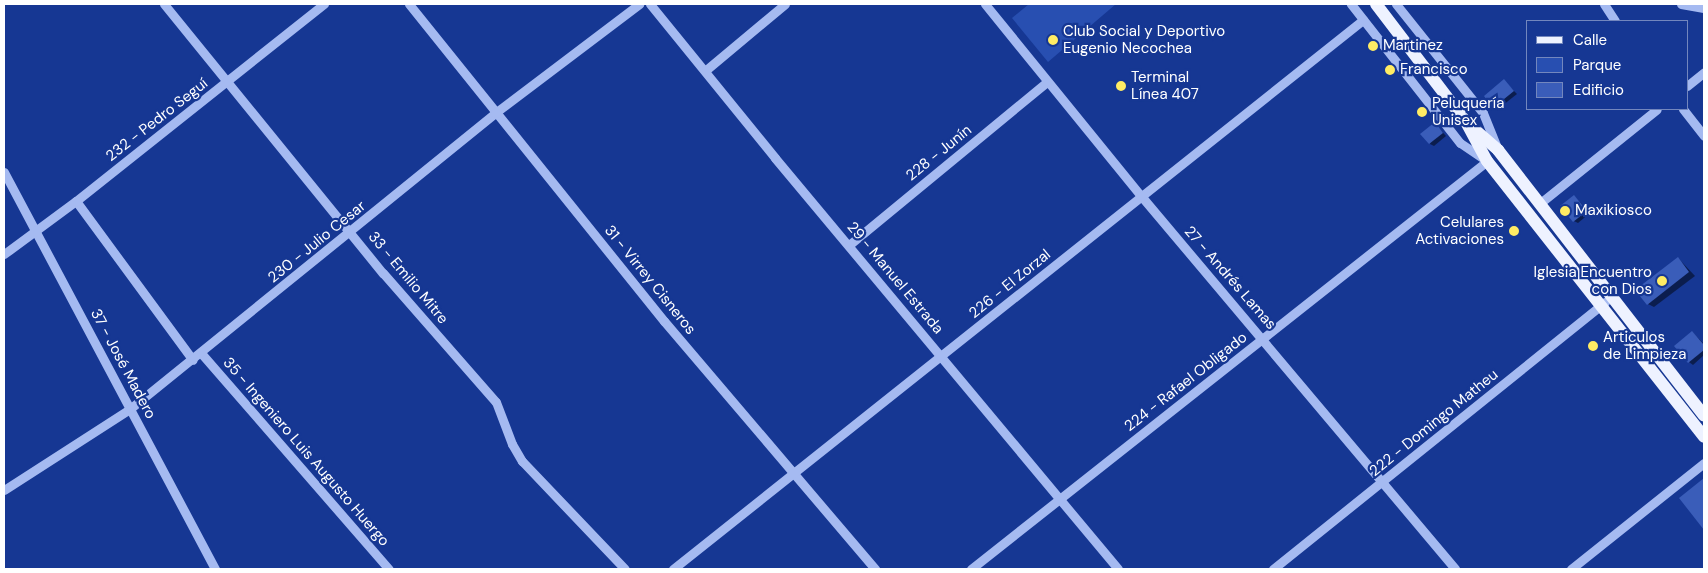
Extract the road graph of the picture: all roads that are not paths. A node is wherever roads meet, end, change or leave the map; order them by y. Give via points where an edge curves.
1 (164, 4) edge
2 (324, 4) edge
3 (410, 4) edge
4 (639, 4) edge
5 (650, 4) edge
6 (785, 4) edge
7 (985, 4) edge
8 (1351, 4) edge
9 (1376, 4) edge
10 (1396, 4) edge
11 (1604, 4) edge
12 (1681, 4) edge
13 (1704, 8) edge
14 (1363, 20) junction
15 (1614, 20) edge
16 (706, 70) junction
17 (1704, 72) edge
18 (228, 82) junction
19 (1047, 82) junction
20 (1688, 85) edge
21 (1656, 110) edge
22 (1684, 110) edge
23 (495, 113) junction
24 (1466, 122) junction
25 (1704, 136) edge
26 (1498, 150) junction
27 (1487, 161) junction
28 (4, 172) edge
29 (1142, 197) junction
30 (76, 201) junction
31 (1538, 204) junction
32 (35, 231) junction
33 (352, 232) junction
34 (849, 245) junction
35 (4, 254) edge
36 (1611, 297) junction
37 (1600, 306) junction
38 (1264, 339) junction
39 (201, 353) junction
40 (942, 356) junction
41 (193, 360) junction
42 (131, 408) junction
43 (1700, 415) edge
44 (1704, 437) edge
45 (1704, 463) edge
46 (796, 474) junction
47 (1383, 482) junction
48 (4, 490) edge
49 (1058, 498) junction
50 (215, 569) edge
51 (389, 569) edge
52 (625, 569) edge
53 (673, 569) edge
54 (875, 569) edge
55 (971, 569) edge
56 (1118, 569) edge
57 (1273, 569) edge
58 (1455, 569) edge
59 (1571, 569) edge

1 - 18 street, 33 - Emilio Mitre
2 - 18 street, 232 - Pedro Seguí
3 - 23 street, 31 - Virrey Cisneros
4 - 23 street, 230 - Julio Cesar
5 - 16 street, 29 - Manuel Estrada
6 - 16 street
7 - 19 street, 27 - Andrés Lamas
8 - 14 street
9 - 24 main road
10 - 26 street via 1483,113
11 - 15 street
12 - 13 street
14 - 27 street via 1460,143
14 - 29 street, 226 - El Zorzal
16 - 34 street, 29 - Manuel Estrada
17 - 20 street
18 - 30 street, 232 - Pedro Seguí
18 - 33 street, 33 - Emilio Mitre
19 - 29 street, 27 - Andrés Lamas
19 - 34 street, 228 - Junín
21 - 31 street
22 - 25 street
23 - 33 street, 230 - Julio Cesar
23 - 46 street, 31 - Virrey Cisneros via 664,321
24 - 26 main road
24 - 27 main road
26 - 31 main road
27 - 37 main road
27 - 38 street, 224 - Rafael Obligado
28 - 32 street, 37 - José Madero
29 - 38 street, 27 - Andrés Lamas
29 - 40 street, 226 - El Zorzal
30 - 32 street, 232 - Pedro Seguí
30 - 41 street
31 - 36 main road
32 - 35 street, 232 - Pedro Seguí
32 - 42 street, 37 - José Madero
33 - 39 street, 230 - Julio Cesar
33 - 52 street, 33 - Emilio Mitre via 383,273 496,402 512,444 522,460
34 - 40 street, 29 - Manuel Estrada
36 - 37 street, 222 - Domingo Matheu
36 - 43 main road
37 - 43 main road
37 - 47 street, 222 - Domingo Matheu
38 - 47 street, 27 - Andrés Lamas
38 - 49 street, 224 - Rafael Obligado
39 - 41 street, 230 - Julio Cesar
39 - 51 street, 35 - Ingeniero Luis Augusto Huergo
40 - 46 street, 226 - El Zorzal
40 - 49 street, 29 - Manuel Estrada
41 - 42 street, 230 - Julio Cesar
42 - 48 street, 230 - Julio Cesar
42 - 50 street, 37 - José Madero
43 - 44 main road
45 - 59 street
46 - 53 street, 226 - El Zorzal
46 - 54 street, 31 - Virrey Cisneros
47 - 57 street, 222 - Domingo Matheu
47 - 58 street, 27 - Andrés Lamas
49 - 55 street, 224 - Rafael Obligado
49 - 56 street, 29 - Manuel Estrada

